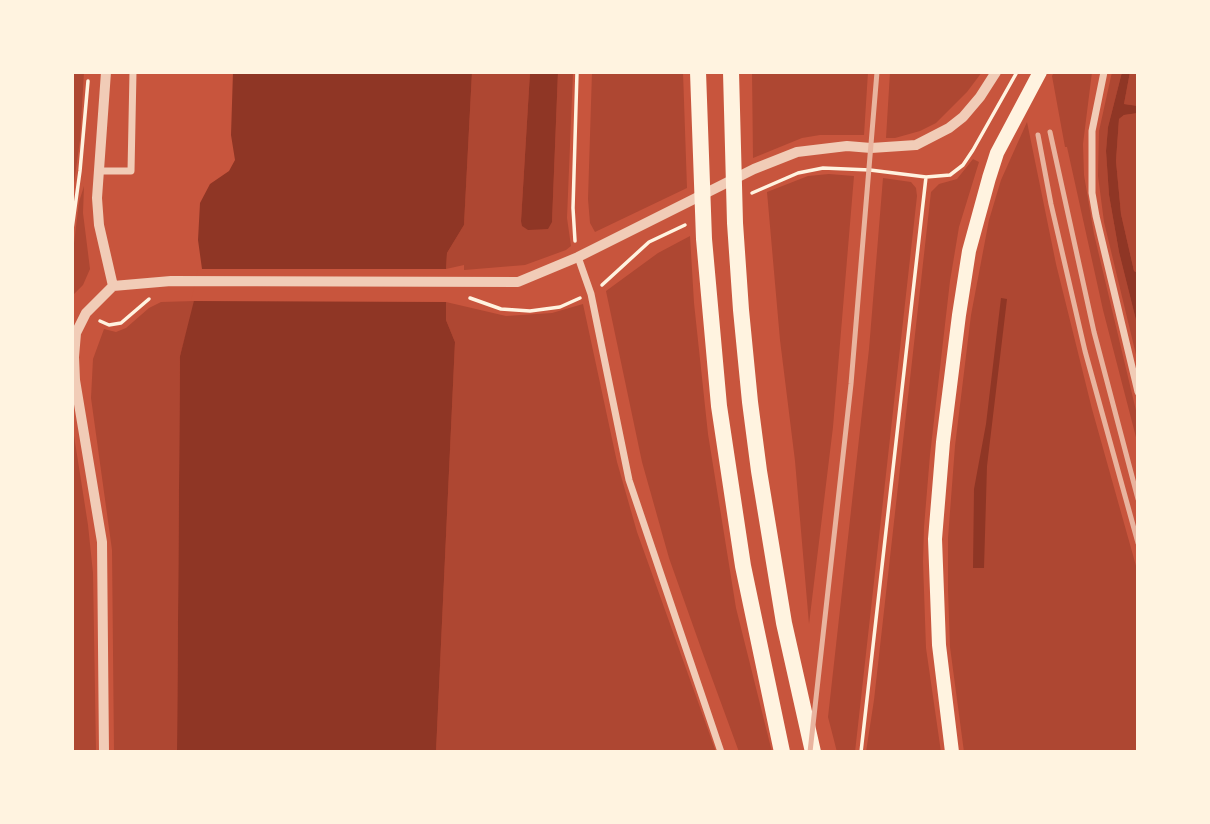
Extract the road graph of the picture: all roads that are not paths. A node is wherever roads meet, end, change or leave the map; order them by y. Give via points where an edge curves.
1 (106, 72) edge
2 (133, 72) edge
3 (698, 72) edge
4 (731, 72) edge
5 (996, 72) edge
6 (1041, 72) edge
7 (1104, 72) edge
8 (99, 171) junction
9 (578, 257) junction
10 (113, 286) junction
11 (1138, 392) edge
12 (104, 752) edge
13 (720, 752) edge
14 (782, 752) edge
15 (813, 752) edge
16 (952, 752) edge

1 - 8 street
2 - 8 street via 131,171
3 - 14 highway via 704,239 719,406 754,630
4 - 15 highway via 735,223 750,402 783,622
5 - 9 street via 963,117 933,138 896,148 847,146 797,152
6 - 16 main road via 998,153 975,226 959,315 935,539 935,594
7 - 11 street via 1092,131 1093,193
8 - 10 street via 99,225
9 - 10 street via 518,282 171,281
9 - 13 street via 591,293 629,480
10 - 12 street via 86,313 76,333 75,380 102,542

